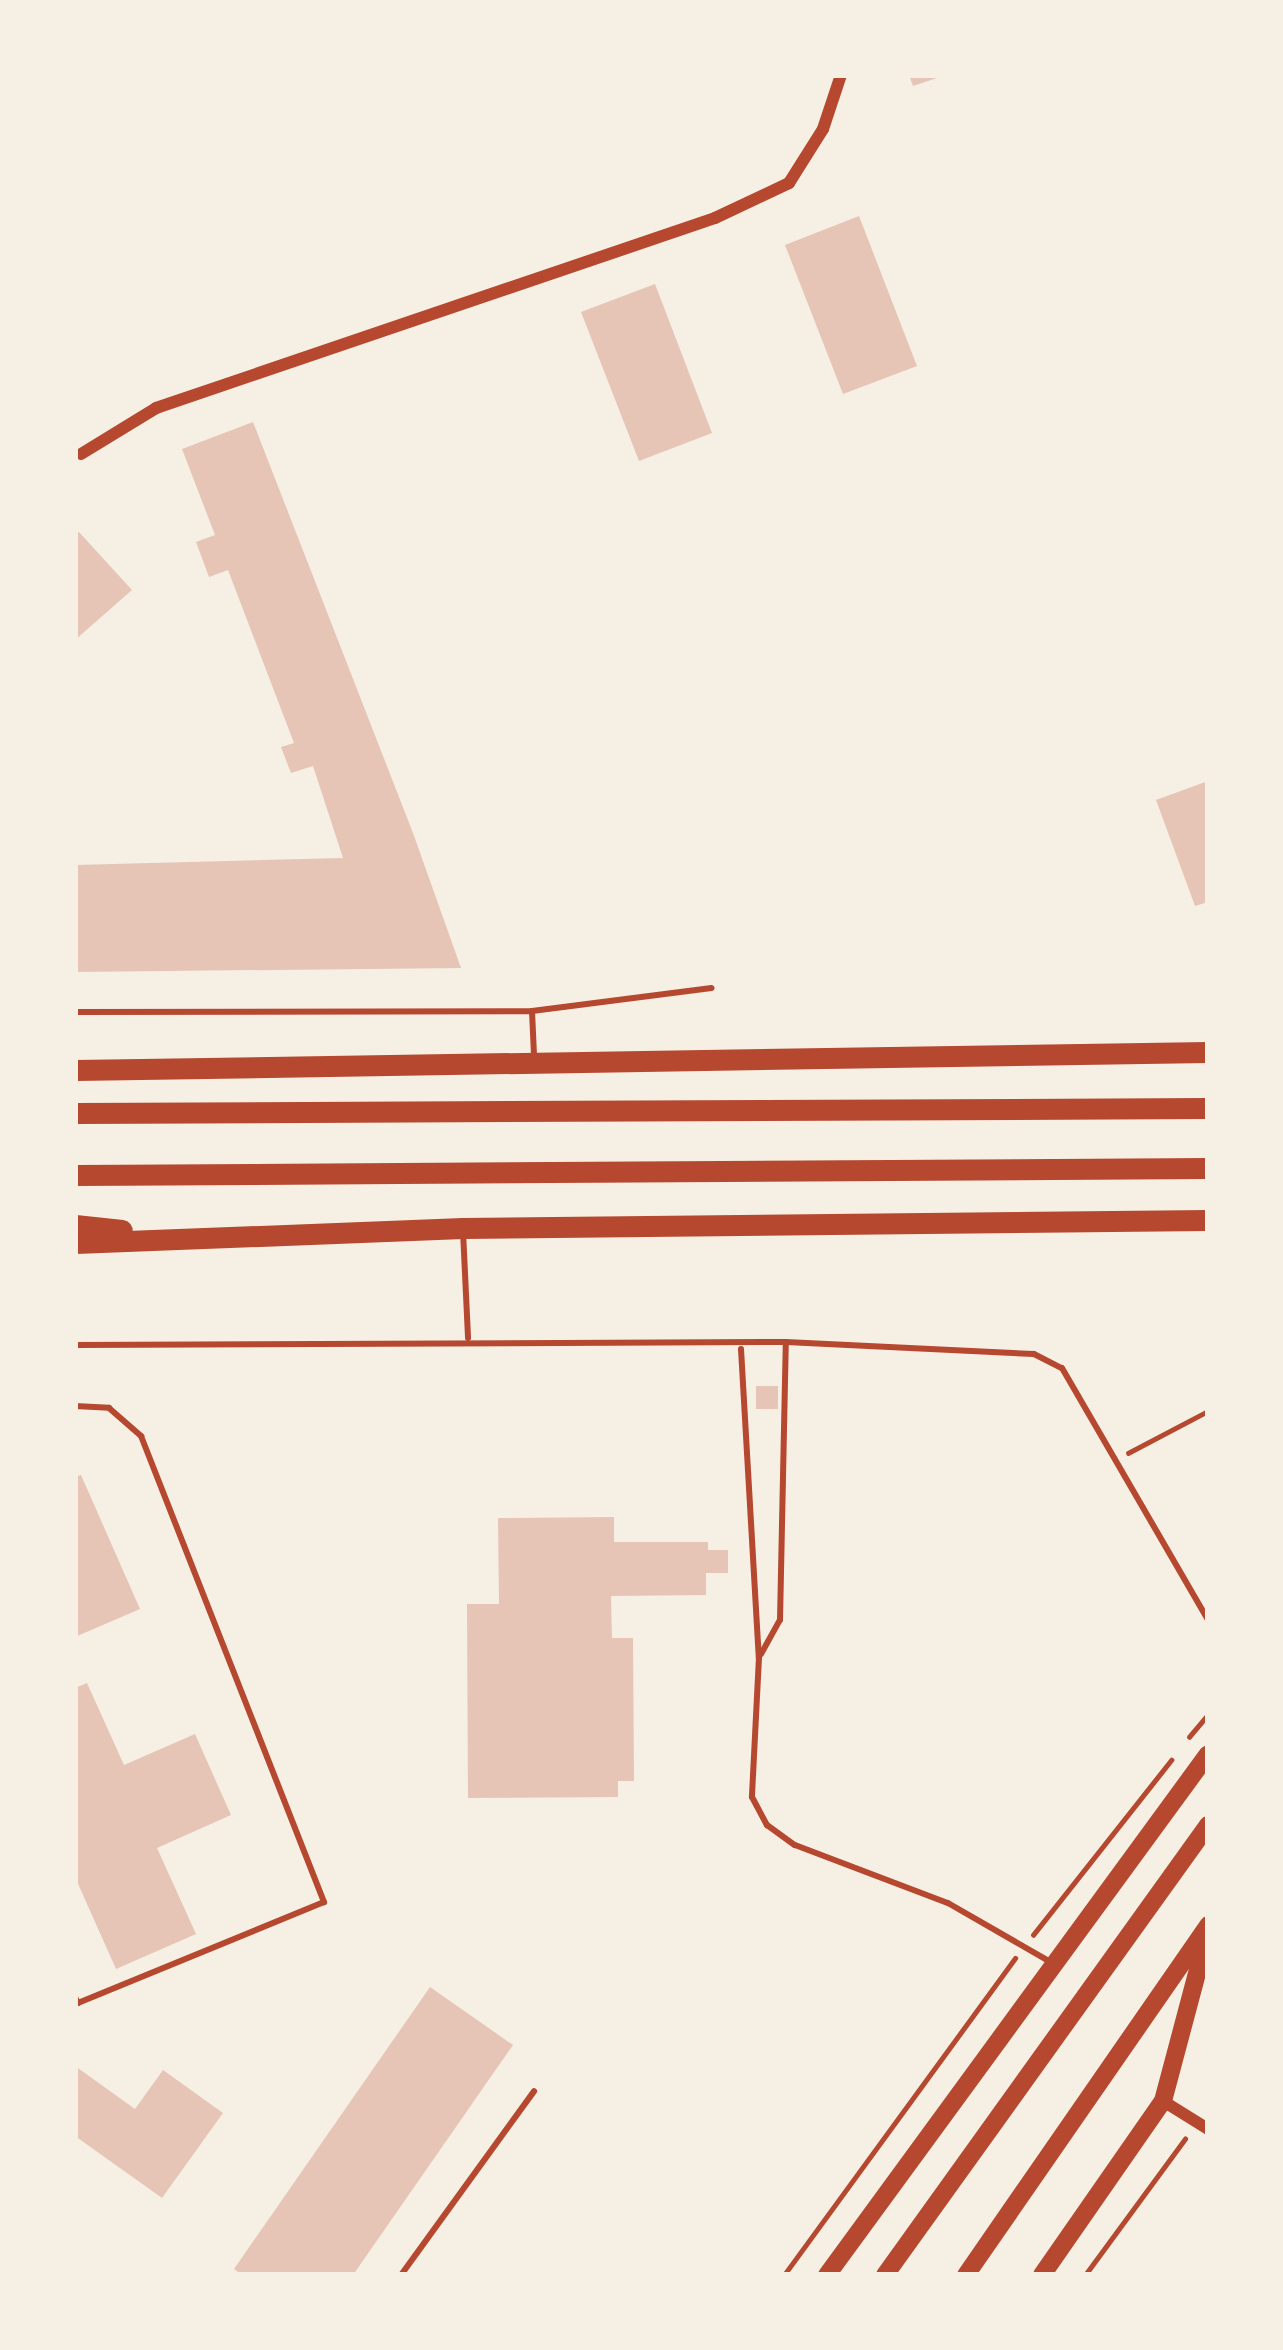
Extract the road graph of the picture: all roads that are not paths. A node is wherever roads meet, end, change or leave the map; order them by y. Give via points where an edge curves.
1 (841, 75) edge
2 (77, 454) edge
3 (712, 988) dead end
4 (532, 1011) junction
5 (75, 1012) edge
6 (1208, 1052) edge
7 (535, 1065) junction
8 (75, 1072) edge
9 (1208, 1108) edge
10 (75, 1113) edge
11 (1208, 1168) edge
12 (75, 1175) edge
13 (1208, 1220) edge
14 (75, 1226) edge
15 (463, 1228) junction
16 (176, 1234) junction
17 (75, 1244) edge
18 (468, 1339) junction
19 (786, 1342) junction
20 (75, 1345) edge
21 (741, 1347) junction
22 (75, 1406) edge
23 (1208, 1620) edge
24 (759, 1658) junction
25 (1208, 1754) edge
26 (1208, 1826) edge
27 (1208, 1928) edge
28 (1052, 1964) junction
29 (75, 1997) edge
30 (534, 2091) dead end
31 (1163, 2101) junction
32 (1203, 2126) edge
33 (401, 2275) edge
34 (827, 2275) edge
35 (885, 2275) edge
36 (966, 2275) edge
37 (1042, 2275) edge

1 - 2 street via 824,129 789,183 715,218 156,408
3 - 4 lane
4 - 5 lane
4 - 7 lane
6 - 7 highway
7 - 8 highway
9 - 10 highway
11 - 12 highway
13 - 15 highway
14 - 16 highway
15 - 16 highway
15 - 18 lane
16 - 17 highway
18 - 20 lane
18 - 21 lane
19 - 21 lane
19 - 23 lane via 1034,1354 1062,1367
19 - 24 lane via 780,1620
21 - 24 lane
22 - 29 lane via 109,1408 141,1436 324,1902 77,2003
24 - 28 lane via 752,1797 767,1825 795,1845 947,1903
25 - 28 main road
26 - 35 main road
27 - 31 main road
27 - 36 main road
28 - 34 main road
30 - 33 lane
31 - 32 street
31 - 37 main road

